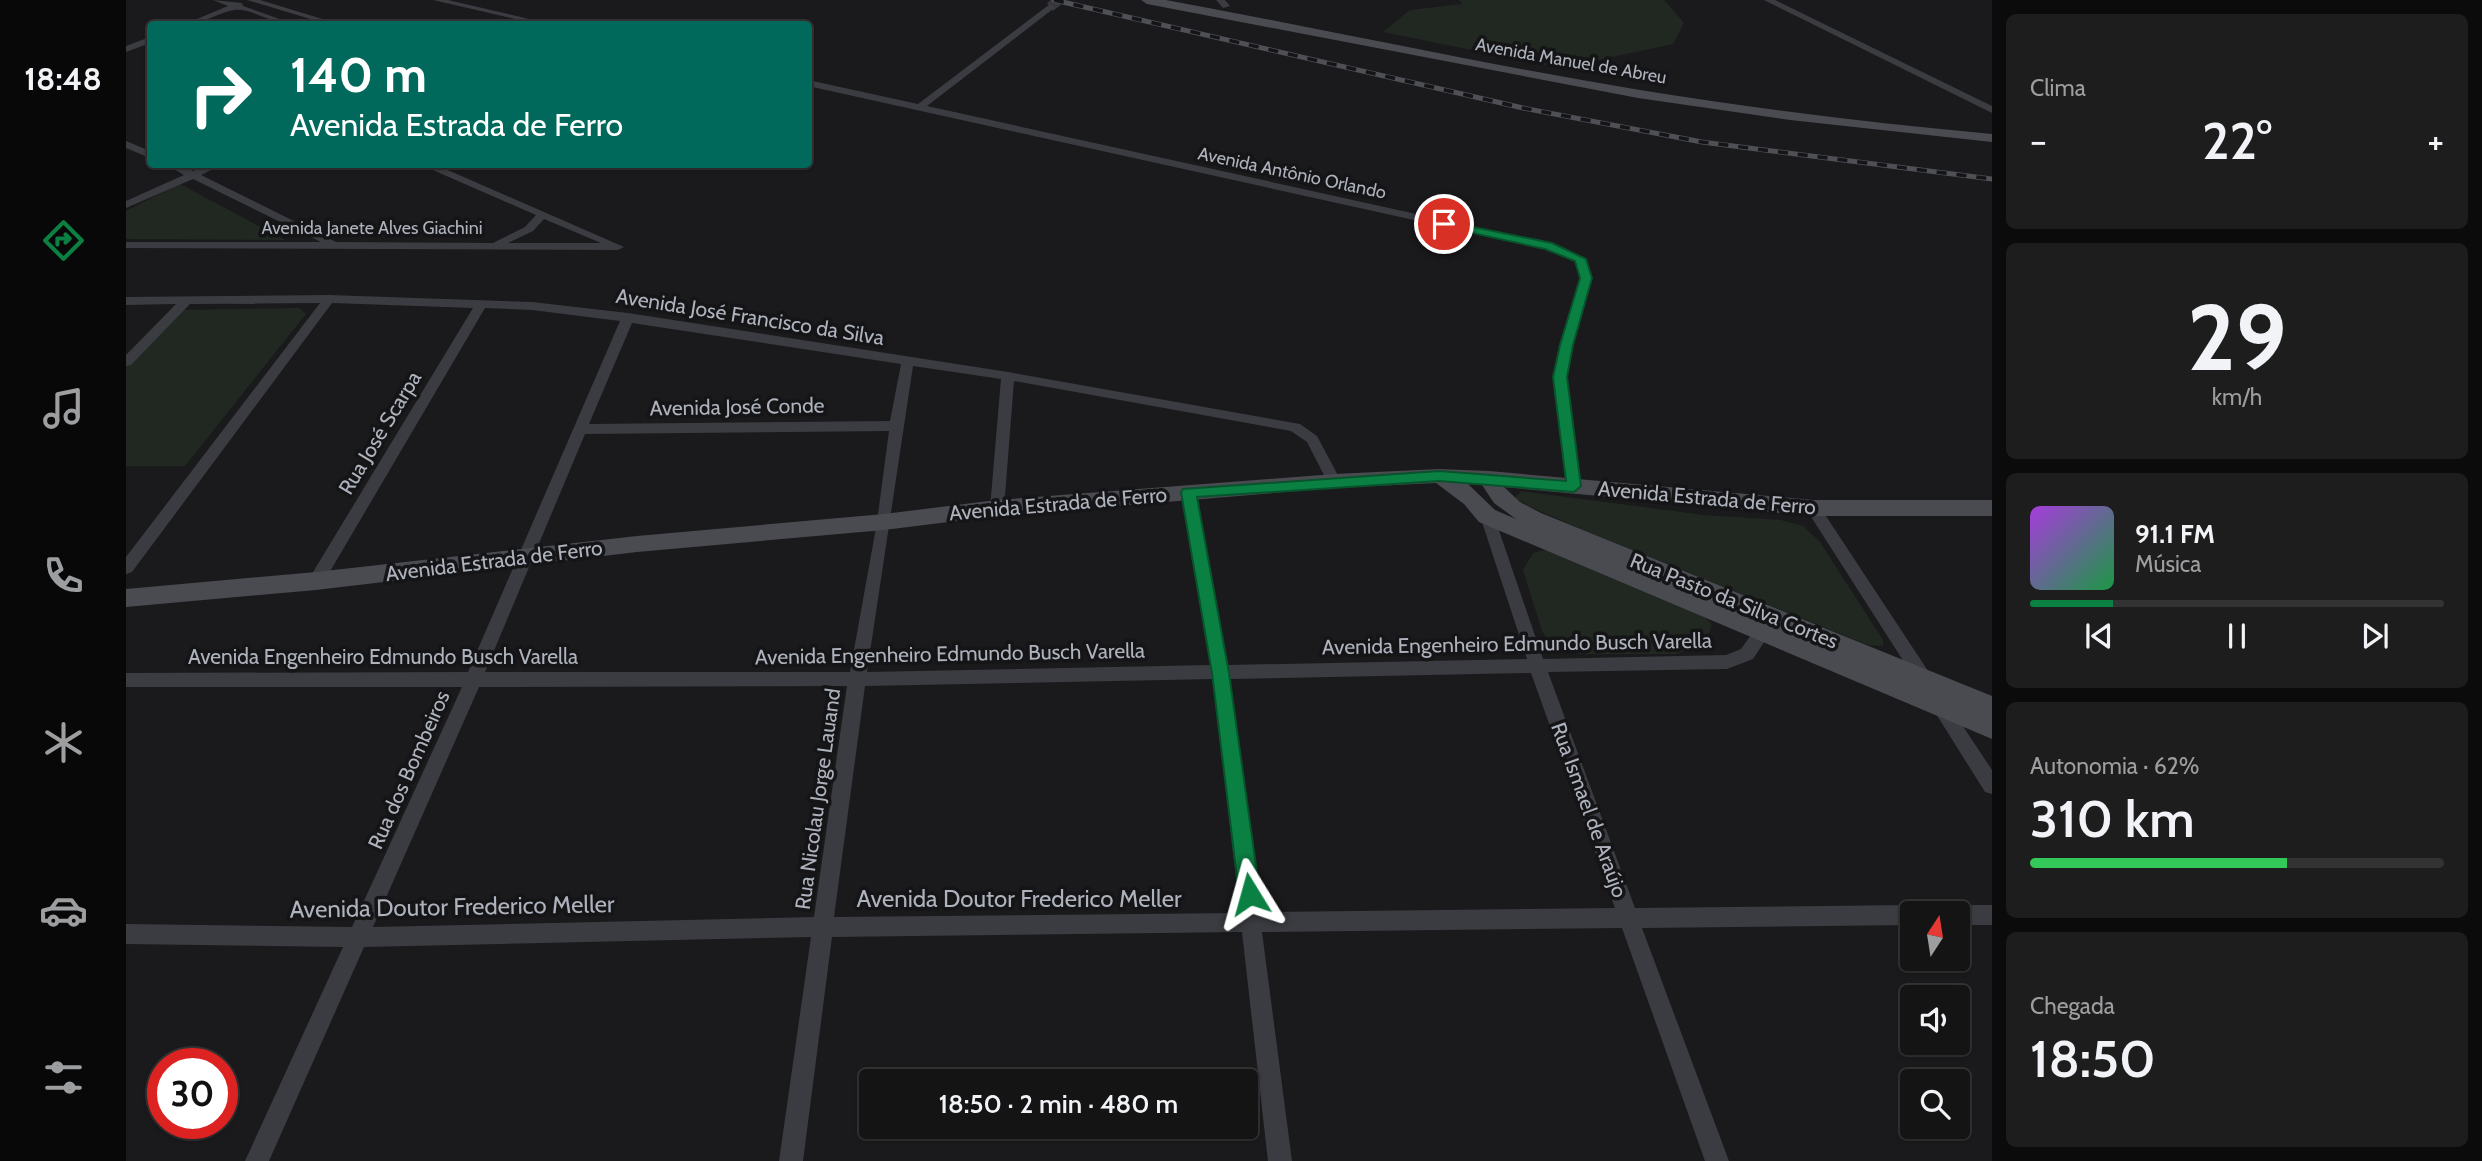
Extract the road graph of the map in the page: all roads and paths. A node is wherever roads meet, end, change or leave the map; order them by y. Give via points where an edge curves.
1 (217, 0) edge
2 (251, 0) edge
3 (437, 0) edge
4 (1147, 0) edge
5 (1194, 0) edge
6 (1768, 0) edge
7 (1223, 3) edge
8 (234, 7) junction
9 (1050, 7) dead end
10 (516, 18) junction
11 (197, 21) edge
12 (280, 21) edge
13 (324, 21) edge
14 (510, 21) edge
15 (531, 21) edge
16 (126, 41) edge
17 (147, 41) edge
18 (137, 45) junction
19 (126, 49) edge
20 (147, 50) edge
21 (812, 84) edge
22 (919, 108) junction
23 (1992, 110) edge
24 (1992, 130) edge
25 (1992, 138) edge
26 (126, 144) edge
27 (147, 154) edge
28 (178, 168) edge
29 (209, 168) edge
30 (434, 168) edge
31 (193, 175) junction
32 (126, 205) edge
33 (543, 214) junction
34 (126, 245) edge
35 (334, 245) junction
36 (489, 246) junction
37 (329, 299) junction
38 (126, 301) edge
39 (185, 302) junction
40 (480, 306) junction
41 (628, 317) junction
42 (908, 360) junction
43 (126, 362) edge
44 (1008, 376) junction
45 (896, 426) junction
46 (579, 429) junction
47 (1439, 476) junction
48 (1489, 478) junction
49 (1334, 481) junction
50 (1574, 486) junction
51 (1189, 492) junction
52 (997, 508) junction
53 (1813, 508) junction
54 (1992, 508) edge
55 (1487, 516) junction
56 (884, 522) junction
57 (526, 559) junction
58 (126, 568) edge
59 (316, 581) junction
60 (126, 598) edge
61 (1762, 633) junction
62 (1537, 665) junction
63 (1221, 673) junction
64 (858, 678) junction
65 (1923, 678) junction
66 (474, 679) junction
67 (126, 680) edge
68 (1940, 706) junction
69 (1992, 706) edge
70 (1992, 728) edge
71 (1992, 786) edge
72 (1900, 915) edge
73 (1970, 915) edge
74 (1992, 915) edge
75 (1627, 918) junction
76 (1253, 922) junction
77 (824, 927) junction
78 (126, 934) edge
79 (360, 937) junction
80 (257, 1161) edge
81 (791, 1161) edge
82 (1280, 1161) edge
83 (1717, 1161) edge

1 - 8 street
2 - 8 street
2 - 13 street
3 - 10 street
4 - 25 street, Avenida Manuel de Abreu via 1693,103
5 - 7 street, Avenida Manuel de Abreu
6 - 23 street
7 - 24 street, Avenida Manuel de Abreu via 1646,87
8 - 11 street
8 - 12 street
9 - 22 street
10 - 14 street
10 - 15 street
16 - 18 street
17 - 18 street
18 - 19 street
18 - 20 street
21 - 22 street, Avenida Antônio Orlando
22 - 50 street, Avenida Antônio Orlando via 1548,246 1580,259 1586,278 1560,377
26 - 27 street
28 - 31 street
29 - 31 street
30 - 33 street
31 - 32 street
31 - 35 street
33 - 36 street via 528,229
33 - 36 street, Avenida Janete Alves Giachini via 618,247
34 - 35 street, Avenida Janete Alves Giachini
35 - 36 street, Avenida Janete Alves Giachini
37 - 39 street, Avenida José Francisco da Silva
37 - 40 street, Avenida José Francisco da Silva
37 - 58 street
38 - 39 street, Avenida José Francisco da Silva
39 - 43 street
40 - 41 street, Avenida José Francisco da Silva via 532,306
40 - 59 street, Rua José Scarpa
41 - 42 street, Avenida José Francisco da Silva
41 - 46 street, Rua dos Bombeiros
42 - 44 street, Avenida José Francisco da Silva
42 - 45 street, Rua Nicolau Jorge Lauand
44 - 49 street, Avenida José Francisco da Silva via 1295,427 1312,439
44 - 52 street
45 - 46 street, Avenida José Conde
45 - 56 street, Rua Nicolau Jorge Lauand
46 - 57 street, Rua dos Bombeiros
47 - 48 street, Avenida Estrada de Ferro
47 - 49 street, Avenida Estrada de Ferro
47 - 55 street, Rua Ismael de Araújo via 1465,492
48 - 50 street, Avenida Estrada de Ferro
48 - 65 street, Rua Pasto da Silva Cortes via 1495,494 1533,519
49 - 51 street, Avenida Estrada de Ferro
50 - 53 street, Avenida Estrada de Ferro
51 - 52 street, Avenida Estrada de Ferro
51 - 63 street
52 - 56 street, Avenida Estrada de Ferro
53 - 54 street, Avenida Estrada de Ferro
53 - 65 street
55 - 61 street, Rua Pasto da Silva Cortes
55 - 62 street, Rua Ismael de Araújo
56 - 57 street, Avenida Estrada de Ferro via 637,544
56 - 64 street, Rua Nicolau Jorge Lauand
57 - 59 street, Avenida Estrada de Ferro
57 - 66 street, Rua dos Bombeiros
59 - 60 street, Avenida Estrada de Ferro
61 - 62 street, Avenida Engenheiro Edmundo Busch Varella via 1747,654 1727,662
61 - 68 street, Rua Pasto da Silva Cortes
62 - 63 street, Avenida Engenheiro Edmundo Busch Varella
62 - 75 street, Rua Ismael de Araújo
63 - 64 street, Avenida Engenheiro Edmundo Busch Varella
63 - 76 street
64 - 66 street, Avenida Engenheiro Edmundo Busch Varella
64 - 77 street, Rua Nicolau Jorge Lauand
65 - 68 street
65 - 69 street, Rua Pasto da Silva Cortes
66 - 67 street, Avenida Engenheiro Edmundo Busch Varella
66 - 79 street, Rua dos Bombeiros
68 - 70 street, Rua Pasto da Silva Cortes
68 - 71 street
72 - 75 street, Avenida Doutor Frederico Meller
73 - 74 street
75 - 76 street, Avenida Doutor Frederico Meller
75 - 83 street, Rua Ismael de Araújo
76 - 77 street, Avenida Doutor Frederico Meller
76 - 82 street
77 - 79 street, Avenida Doutor Frederico Meller
77 - 81 street, Rua Nicolau Jorge Lauand
78 - 79 street, Avenida Doutor Frederico Meller
79 - 80 street, Rua dos Bombeiros

